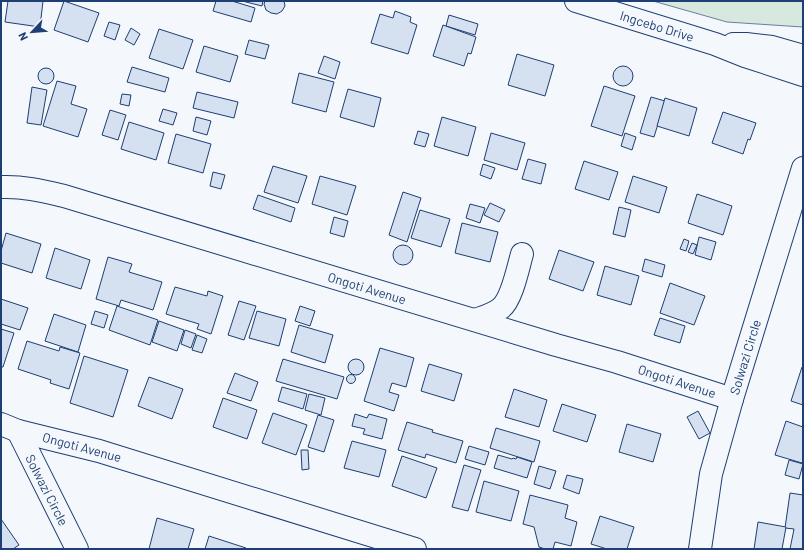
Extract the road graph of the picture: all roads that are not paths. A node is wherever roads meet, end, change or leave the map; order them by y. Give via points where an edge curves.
1 (576, 1) edge
2 (715, 44) junction
3 (803, 56) edge
4 (803, 75) edge
5 (803, 168) edge
6 (1, 187) edge
7 (522, 254) dead end
8 (475, 320) junction
9 (732, 399) junction
10 (9, 428) edge
11 (77, 549) edge
12 (415, 549) edge
13 (700, 549) edge

1 - 2 street, Ingcebo Drive
2 - 3 street, Ingcebo Drive via 772,47
2 - 4 street, Ingcebo Drive
5 - 9 street, Solwazi Circle
6 - 8 street, Ongoti Avenue via 35,189 64,196
7 - 8 street via 506,303 496,311
8 - 9 street, Ongoti Avenue
9 - 13 street, Solwazi Circle via 711,474
10 - 11 street, Solwazi Circle
10 - 12 street, Ongoti Avenue via 99,451

